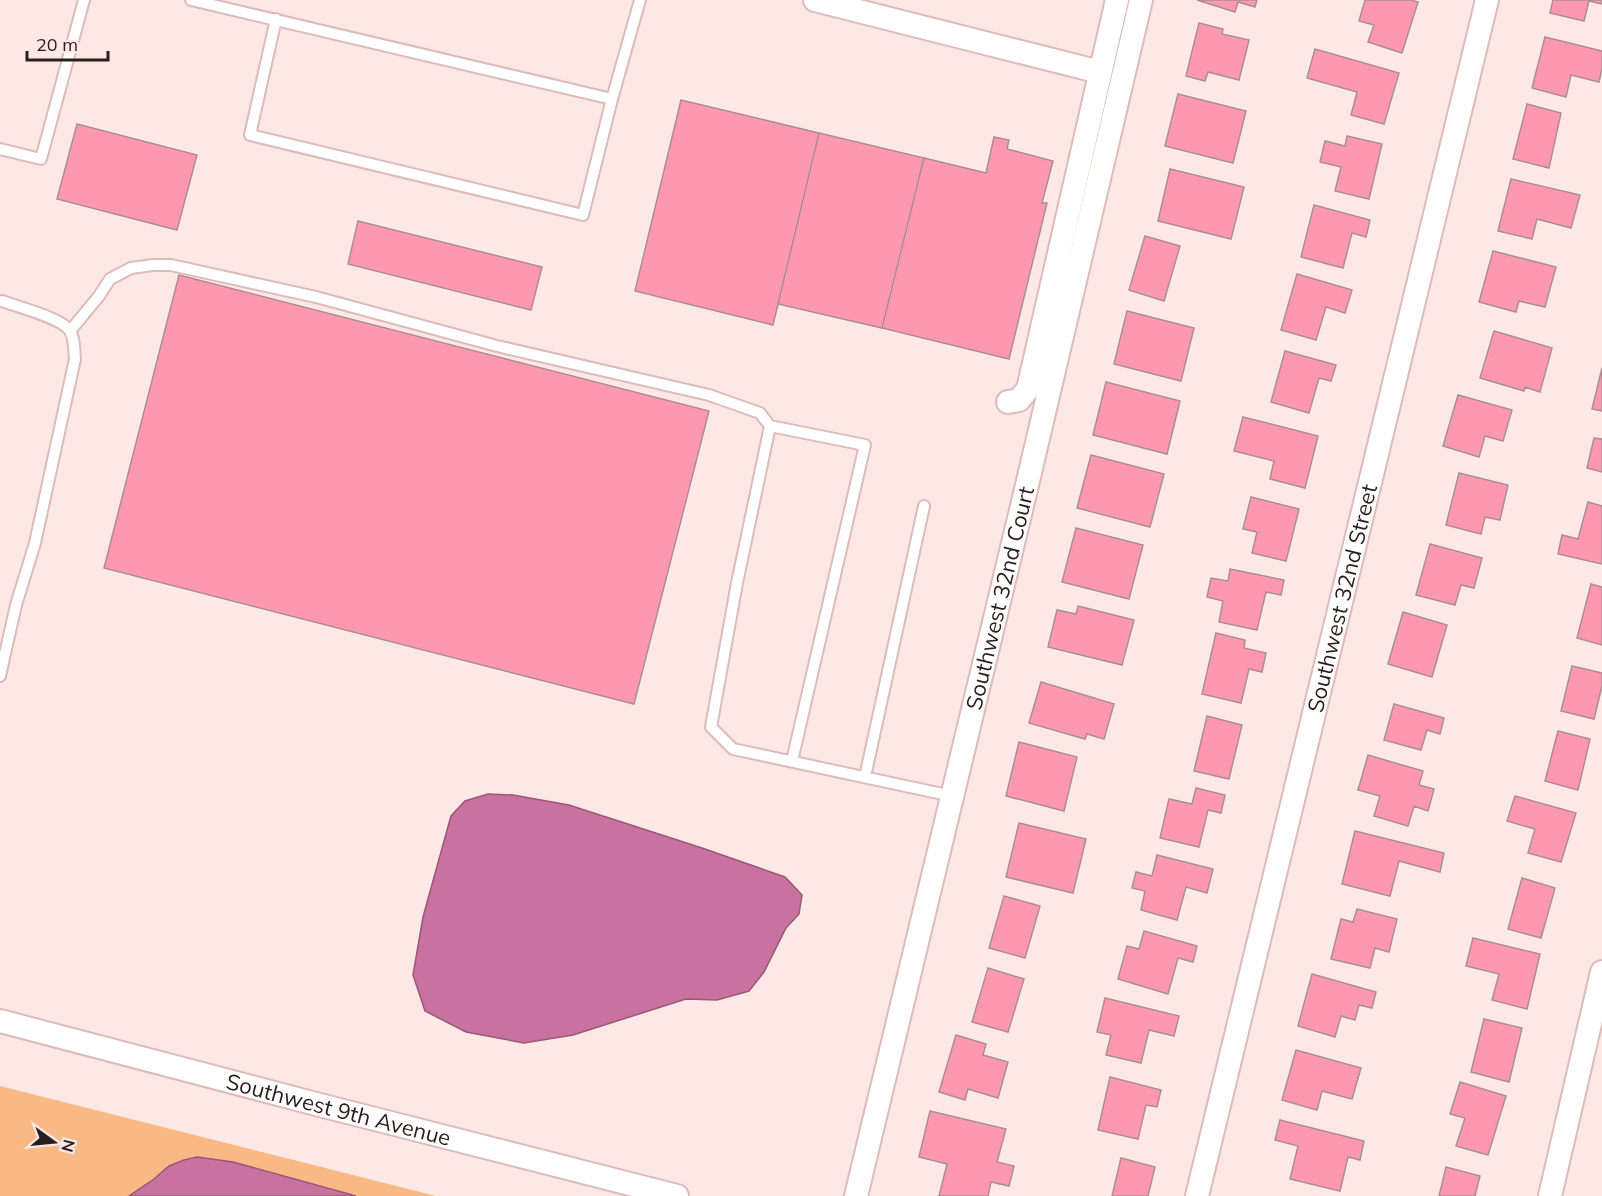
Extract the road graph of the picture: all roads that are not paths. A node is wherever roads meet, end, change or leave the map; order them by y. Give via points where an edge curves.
1 (84, 0) edge
2 (191, 0) edge
3 (640, 0) edge
4 (1117, 0) edge
5 (1141, 0) edge
6 (1487, 0) edge
7 (829, 2) edge
8 (276, 19) junction
9 (1100, 72) junction
10 (612, 99) junction
11 (0, 149) edge
12 (2, 301) dead end
13 (70, 331) junction
14 (1008, 402) dead end
15 (770, 426) junction
16 (924, 506) dead end
17 (0, 676) edge
18 (792, 761) junction
19 (865, 777) junction
20 (952, 796) junction
21 (1602, 972) edge
22 (0, 1021) edge
23 (676, 1196) edge
24 (856, 1196) edge
25 (1197, 1196) edge
26 (1550, 1196) edge

1 - 11 lane via 41,159
2 - 8 lane
3 - 10 lane
4 - 9 street
5 - 20 street, Southwest 32nd Court
6 - 25 street, Southwest 32nd Street
7 - 9 street
8 - 10 lane
8 - 10 lane via 250,135 583,215
9 - 14 street via 1028,389 1019,400
12 - 13 lane via 60,321
13 - 15 lane via 110,279 131,268 171,266 316,297 497,346 709,395 760,413
13 - 17 lane via 75,359 70,386
15 - 18 lane via 711,727 733,748
15 - 18 lane via 865,445
16 - 19 lane
18 - 19 lane
19 - 20 lane
20 - 24 street, Southwest 32nd Court
21 - 26 street
22 - 23 street, Southwest 9th Avenue

